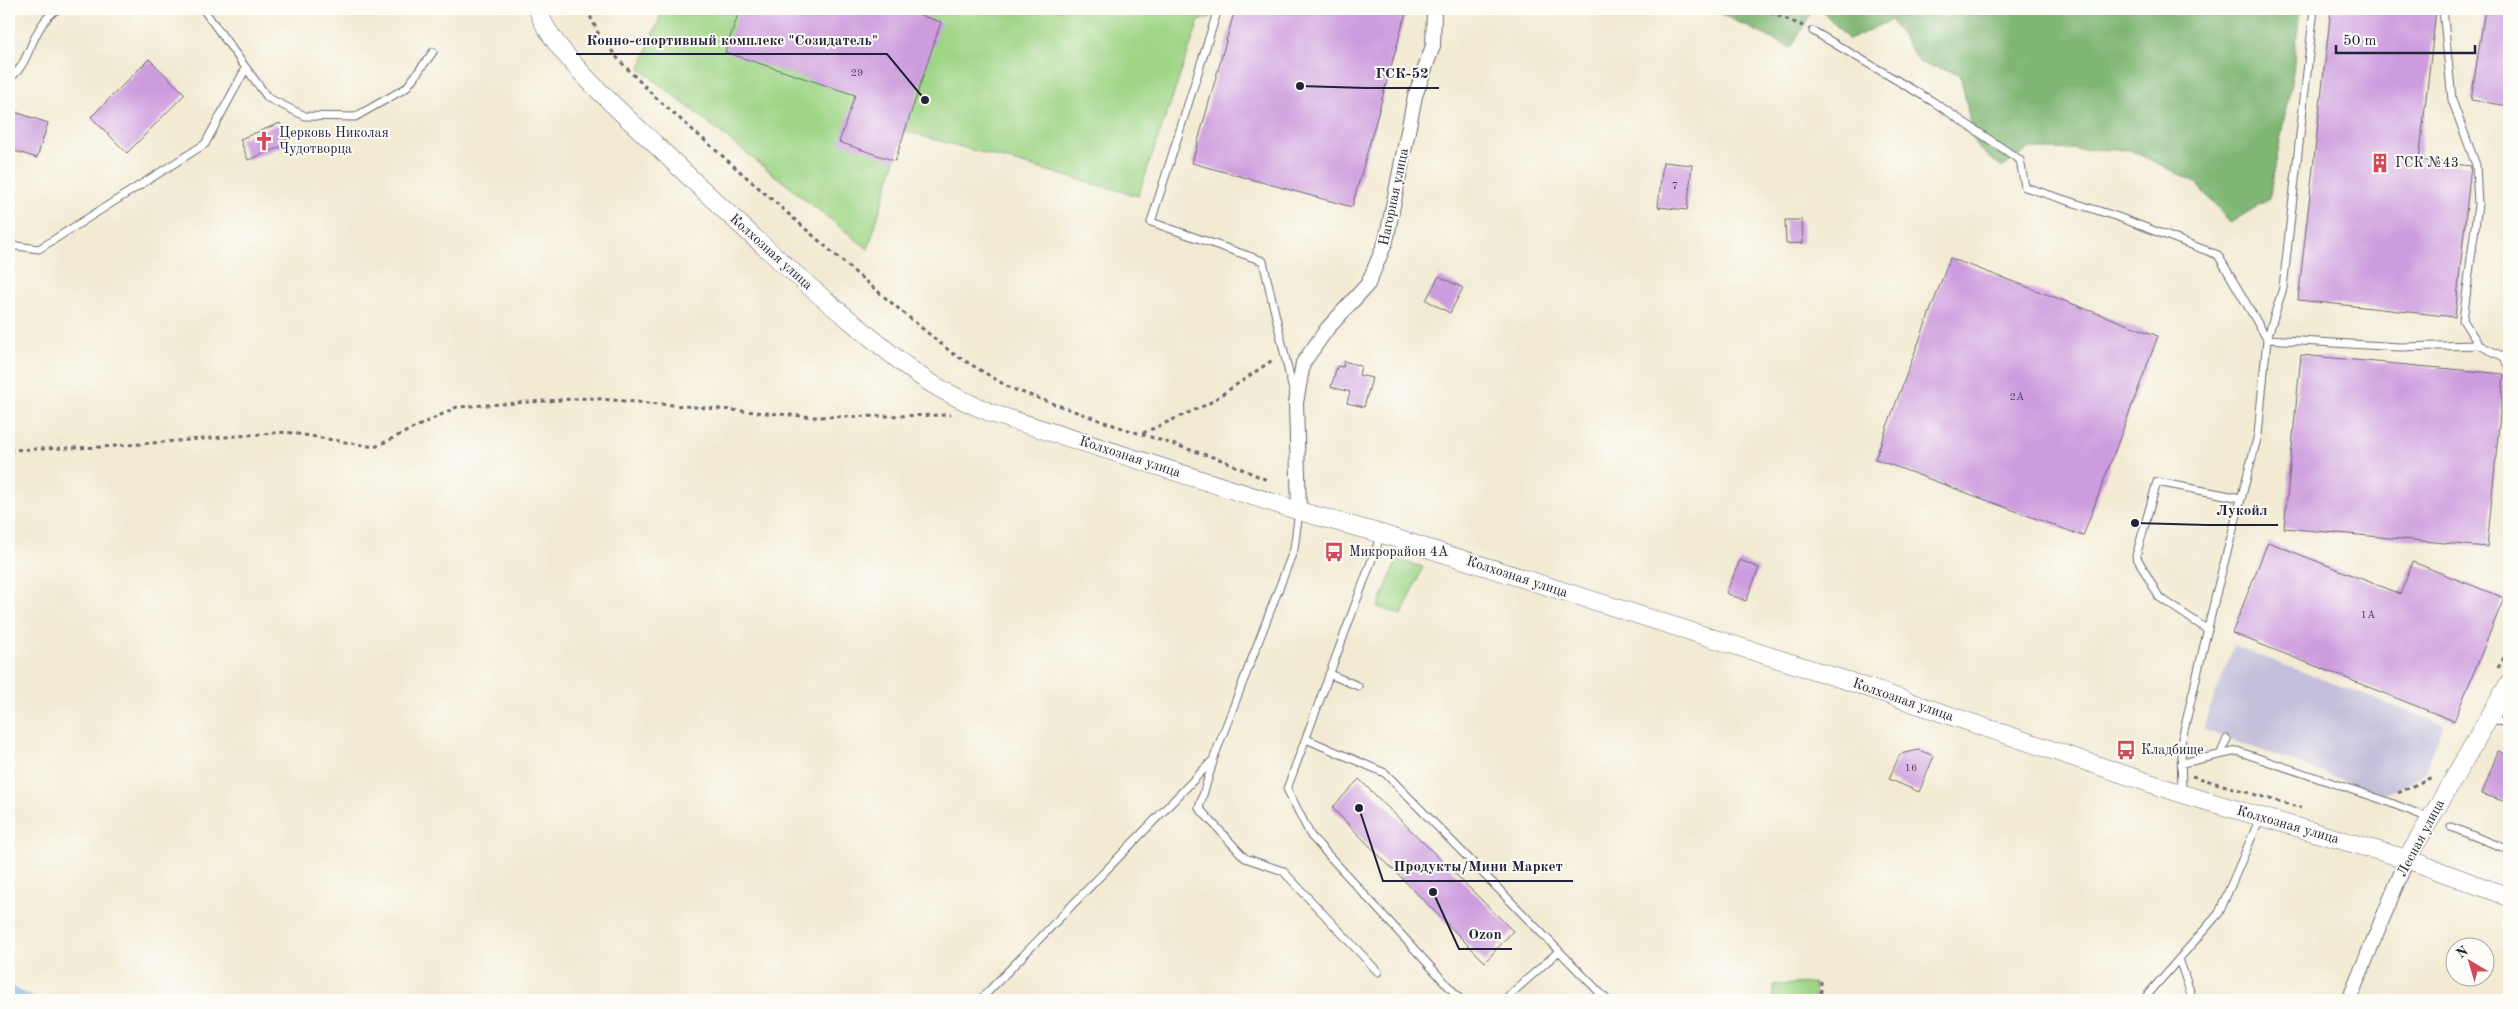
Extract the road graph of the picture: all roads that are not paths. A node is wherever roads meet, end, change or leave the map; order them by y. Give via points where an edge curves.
1 (58, 9) edge
2 (202, 9) edge
3 (538, 9) edge
4 (1218, 9) edge
5 (1434, 9) edge
6 (2314, 9) edge
7 (2442, 9) edge
8 (1813, 31) road end
9 (433, 52) dead end
10 (246, 68) junction
11 (9, 78) edge
12 (9, 245) edge
13 (2267, 339) junction
14 (2478, 345) junction
15 (2509, 348) edge
16 (2504, 357) junction
17 (2509, 368) edge
18 (1296, 403) junction
19 (2509, 410) edge
20 (2509, 417) edge
21 (2241, 498) junction
22 (1299, 511) junction
23 (1382, 534) junction
24 (2208, 630) junction
25 (1329, 674) junction
26 (2509, 683) edge
27 (1358, 686) dead end
28 (2489, 717) junction
29 (2509, 725) edge
30 (1306, 739) junction
31 (2227, 739) dead end
32 (2221, 753) junction
33 (1213, 760) junction
34 (2182, 763) junction
35 (2182, 794) junction
36 (2260, 818) junction
37 (2430, 819) junction
38 (2451, 827) dead end
39 (2509, 850) edge
40 (2408, 859) junction
41 (2509, 898) edge
42 (1559, 951) junction
43 (2179, 959) junction
44 (1378, 972) dead end
45 (980, 1000) edge
46 (1461, 1000) edge
47 (1504, 1000) edge
48 (1607, 1000) edge
49 (2143, 1000) edge
50 (2193, 1000) edge
51 (2349, 1000) edge

1 - 11 lane via 44,18 20,66
2 - 10 lane
3 - 22 street, Колхозная улица via 553,38 615,107 808,286 926,380 994,414
4 - 18 lane via 1151,222 1263,261
5 - 18 street, Нагорная улица via 1433,46 1415,96 1386,241 1368,284 1327,329 1303,363
6 - 13 lane via 2283,288
7 - 14 lane via 2452,100 2476,165 2478,204 2463,320
8 - 13 lane via 1932,101 2020,160 2025,187 2118,217 2218,255
9 - 10 lane via 406,88 355,117 305,116 268,98
10 - 12 lane via 206,144 39,249
13 - 14 lane via 2400,347
13 - 21 lane via 2258,435
14 - 16 lane
15 - 16 lane
16 - 17 lane
18 - 22 street, Нагорная улица
19 - 20 lane
21 - 24 lane
21 - 24 lane via 2157,482 2136,556 2159,597
22 - 23 street, Колхозная улица
22 - 33 lane via 1294,549
23 - 25 lane
23 - 35 street, Колхозная улица via 1848,681
24 - 34 lane via 2181,743
25 - 27 lane
25 - 30 lane
26 - 28 street, Лесная улица
28 - 29 lane
28 - 37 street, Лесная улица
30 - 42 lane via 1385,773
30 - 46 lane via 1287,789 1311,836
31 - 32 lane
32 - 34 lane
32 - 37 lane via 2237,752 2272,759 2369,793
33 - 44 lane via 1200,808 1245,858 1283,871
33 - 45 lane
34 - 35 lane
35 - 36 street, Колхозная улица
36 - 40 street, Колхозная улица
36 - 43 lane via 2219,913
37 - 40 street, Лесная улица
38 - 39 lane
40 - 41 street, Колхозная улица
40 - 51 street, Лесная улица
42 - 47 lane
42 - 48 lane
43 - 49 lane
43 - 50 lane

